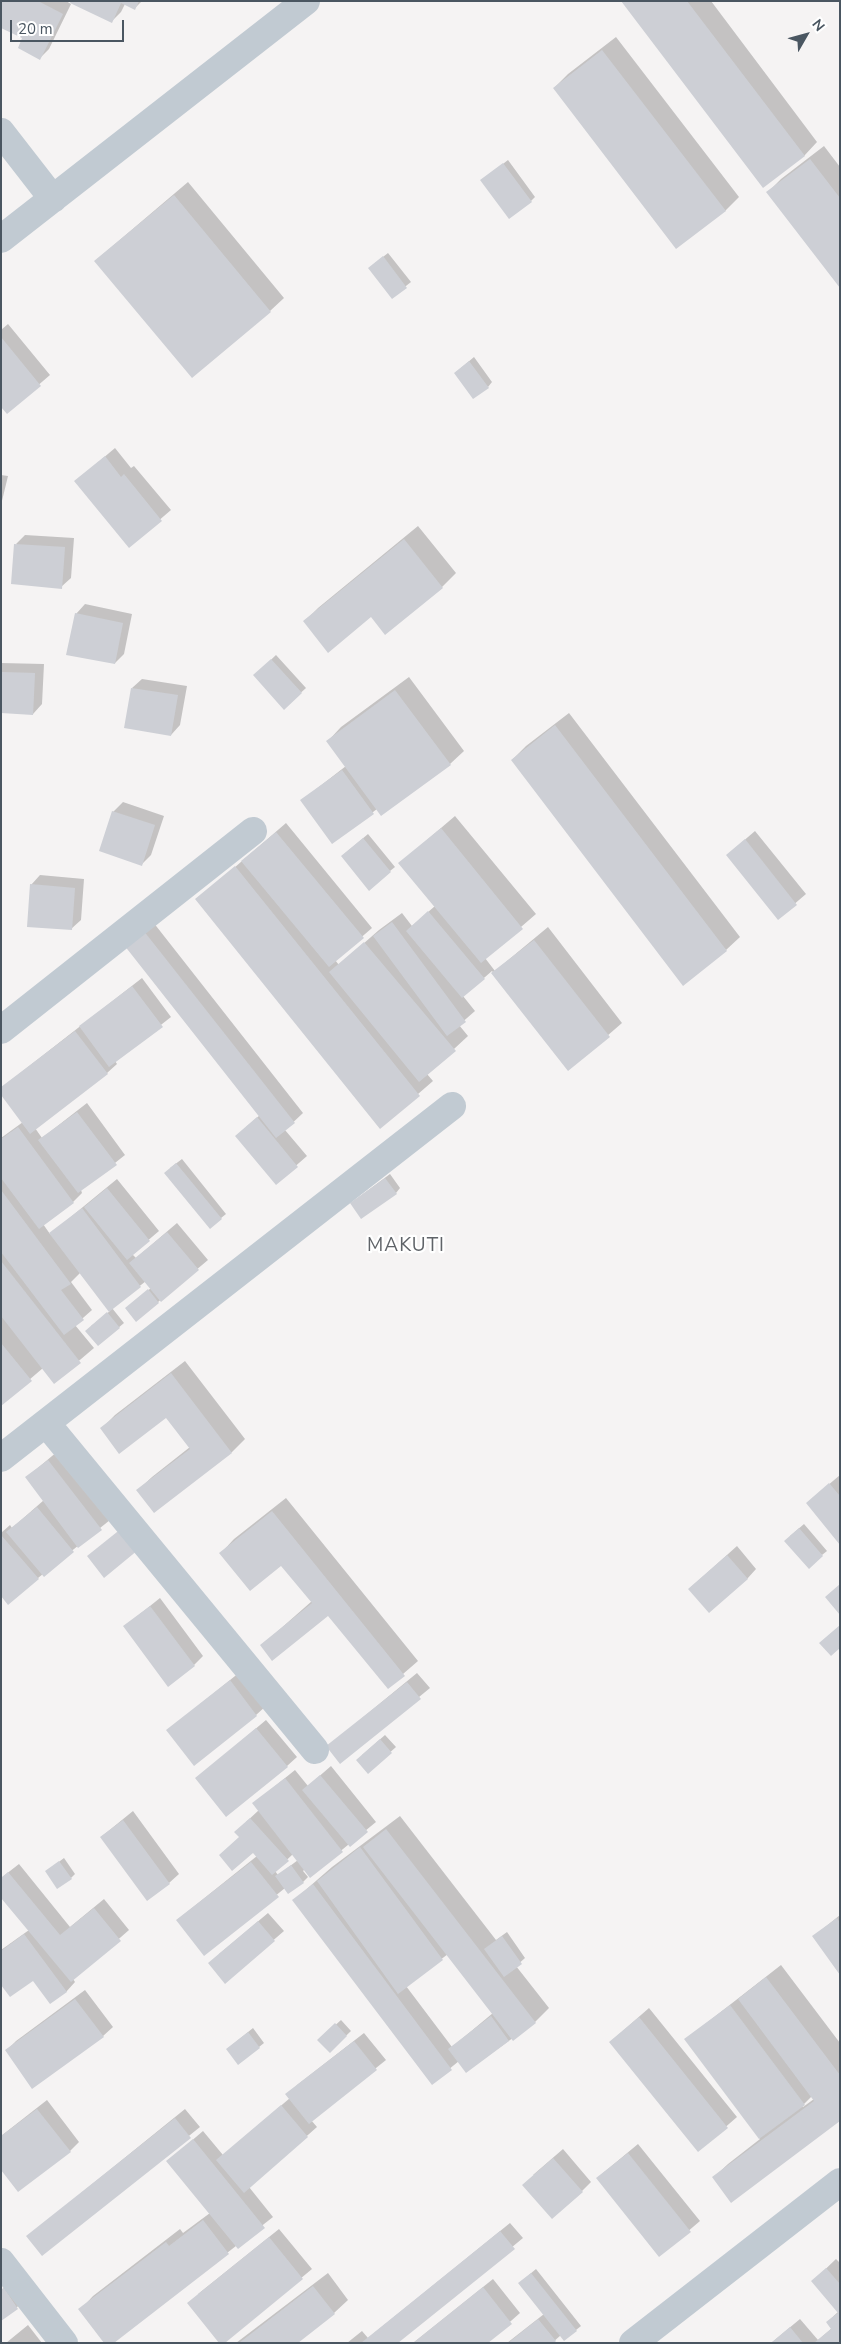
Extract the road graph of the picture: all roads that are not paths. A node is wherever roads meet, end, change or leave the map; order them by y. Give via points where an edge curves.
1 (306, 1) edge
2 (1, 132) edge
3 (53, 199) junction
4 (1, 239) edge
5 (253, 832) dead end
6 (1, 1030) edge
7 (452, 1106) dead end
8 (46, 1423) junction
9 (1, 1458) edge
10 (315, 1750) dead end
11 (840, 2182) edge
12 (1, 2262) edge
13 (650, 2338) edge
14 (64, 2343) edge

1 - 3 street
2 - 3 street
3 - 4 street
5 - 6 street
7 - 8 street
8 - 9 street
8 - 10 street
11 - 13 street
12 - 14 street

